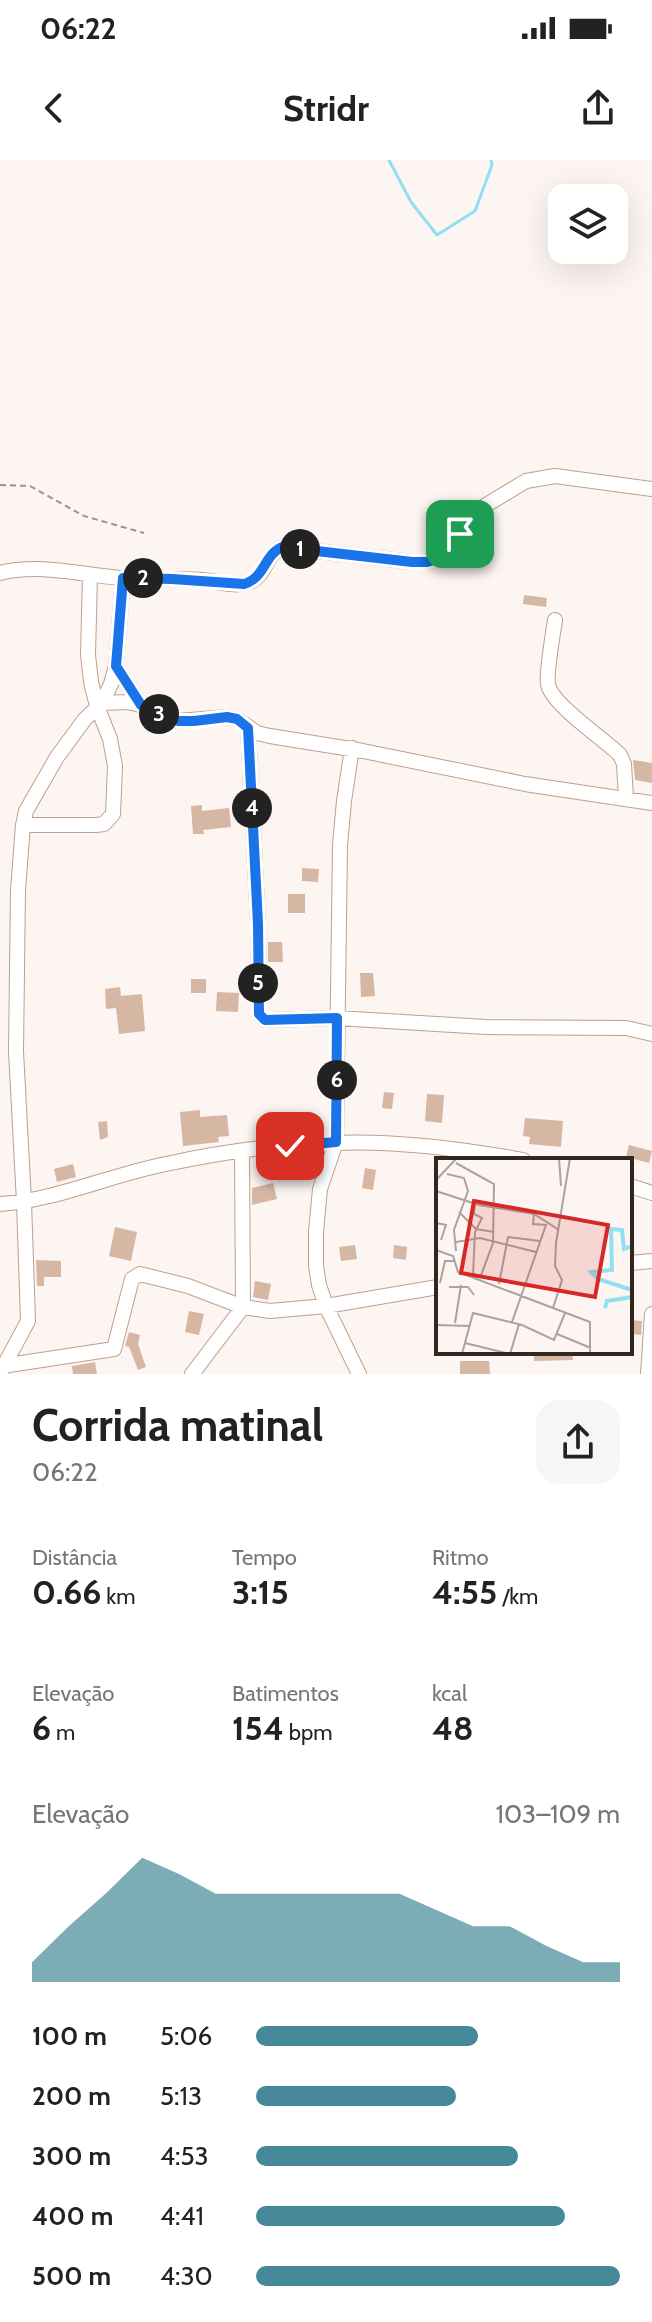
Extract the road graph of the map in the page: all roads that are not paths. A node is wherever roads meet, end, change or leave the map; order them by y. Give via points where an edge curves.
1 (652, 489) edge
2 (0, 573) edge
3 (90, 575) junction
4 (123, 578) junction
5 (555, 620) dead end
6 (116, 666) junction
7 (99, 704) junction
8 (141, 705) junction
9 (248, 728) junction
10 (352, 748) junction
11 (626, 798) junction
12 (652, 803) edge
13 (23, 825) junction
14 (337, 1018) junction
15 (652, 1034) edge
16 (336, 1142) junction
17 (242, 1151) junction
18 (506, 1158) edge
19 (632, 1187) edge
20 (652, 1193) edge
21 (24, 1202) junction
22 (0, 1204) edge
23 (652, 1261) edge
24 (632, 1263) edge
25 (436, 1287) edge
26 (326, 1306) junction
27 (243, 1307) junction
28 (652, 1314) edge
29 (28, 1321) junction
30 (30, 1362) junction
31 (649, 1368) edge
32 (1, 1370) edge
33 (192, 1374) edge
34 (359, 1374) edge

1 - 4 street via 555,476 526,481 473,513 451,552 441,559 412,562 282,547 253,581 244,584
2 - 3 street via 40,569
3 - 4 street
3 - 7 street via 88,655
4 - 6 street
5 - 11 street via 548,684 562,706 620,755
6 - 7 street
6 - 8 street
7 - 8 street
7 - 13 street via 57,757
7 - 13 street via 114,753 113,814 96,825
8 - 9 street via 178,721 227,717
9 - 10 street
9 - 14 street via 259,1014 265,1020
10 - 11 street via 525,784
10 - 14 street via 340,845
11 - 12 street
13 - 21 street via 16,1051
14 - 15 street via 626,1028
14 - 16 street
16 - 17 street
16 - 18 street
16 - 26 street via 317,1205 316,1266
17 - 21 street via 166,1164
17 - 27 street
19 - 20 street
21 - 22 street
21 - 29 street
23 - 24 street
25 - 26 street
26 - 27 street via 270,1311
26 - 34 street
27 - 30 street via 140,1274 132,1279 114,1349
27 - 33 street
28 - 31 street
29 - 30 street
29 - 32 street
30 - 32 street

